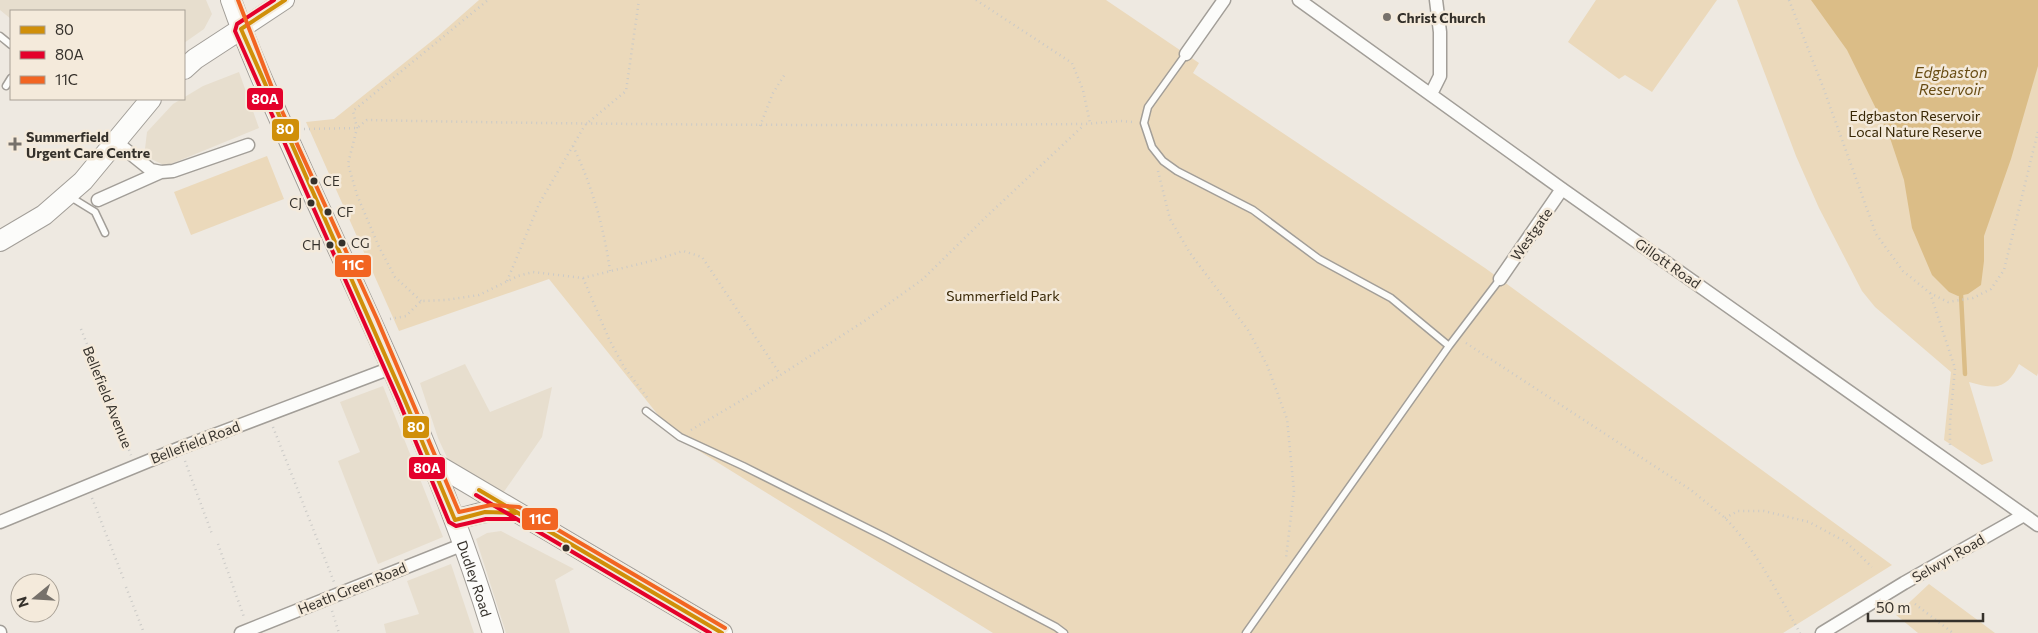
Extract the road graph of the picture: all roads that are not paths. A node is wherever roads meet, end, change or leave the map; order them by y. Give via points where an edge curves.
1 (231, 0) edge
2 (285, 0) edge
3 (1224, 0) edge
4 (1299, 0) edge
5 (1436, 0) edge
6 (241, 29) junction
7 (0, 36) edge
8 (10, 44) edge
9 (1186, 54) joint
10 (185, 68) edge
11 (10, 80) edge
12 (6, 86) dead end
13 (1431, 94) junction
14 (149, 100) edge
15 (116, 142) junction
16 (248, 145) dead end
17 (161, 172) junction
18 (1562, 189) junction
19 (67, 195) junction
20 (98, 200) dead end
21 (105, 233) dead end
22 (0, 241) edge
23 (1500, 279) joint
24 (1449, 346) junction
25 (391, 368) junction
26 (646, 411) dead end
27 (432, 462) junction
28 (516, 513) junction
29 (2024, 515) junction
30 (455, 520) junction
31 (0, 522) edge
32 (2038, 525) edge
33 (464, 544) junction
34 (245, 632) edge
35 (493, 633) edge
36 (722, 633) edge
37 (1064, 633) edge
38 (1246, 633) edge
39 (1822, 633) edge

1 - 6 main road, Dudley Road
2 - 6 main road
3 - 9 street
4 - 13 street, Gillott Road
5 - 13 street via 1440,76
6 - 10 main road
6 - 25 main road, Dudley Road
7 - 8 lane
9 - 24 lane via 1148,107 1144,123 1152,147 1163,161 1253,210 1319,259 1391,298
11 - 12 lane
13 - 18 street, Gillott Road
14 - 15 main road
15 - 17 street via 151,170
15 - 19 main road
16 - 17 street via 173,171
17 - 20 street
18 - 23 street, Westgate
18 - 29 street, Gillott Road
19 - 21 lane via 95,212
19 - 22 main road via 44,215
23 - 24 lane
24 - 38 lane
25 - 27 main road, Dudley Road
25 - 31 street, Bellefield Road via 180,448
26 - 37 lane via 680,437 885,537
27 - 28 main road
27 - 30 main road, Dudley Road
28 - 30 main road via 486,511
28 - 36 main road
29 - 32 street, Gillott Road
29 - 39 street, Selwyn Road
30 - 33 main road, Dudley Road
33 - 34 street, Heath Green Road
33 - 35 main road, Dudley Road

